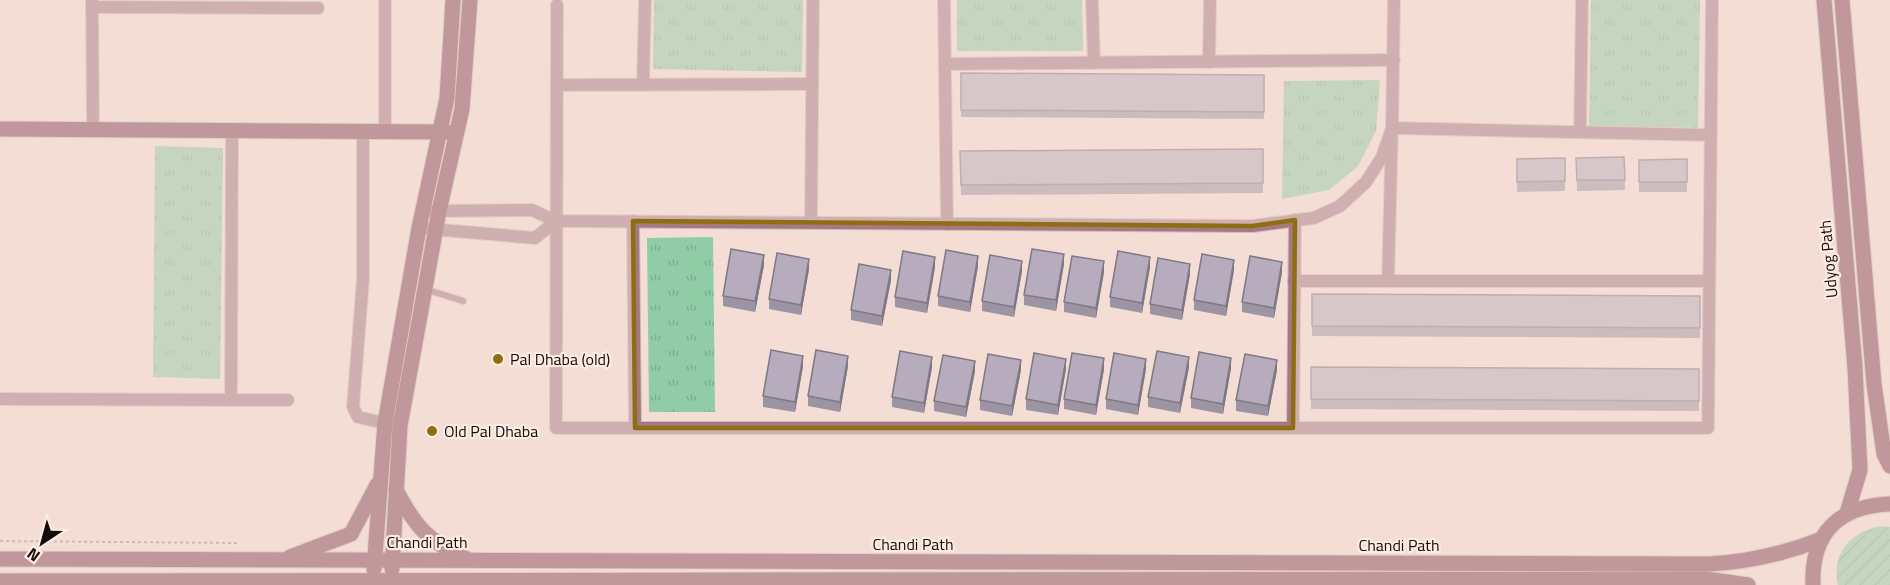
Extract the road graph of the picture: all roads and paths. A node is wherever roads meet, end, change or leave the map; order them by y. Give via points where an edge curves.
1 (385, 0) edge
2 (453, 0) edge
3 (470, 0) edge
4 (645, 0) edge
5 (813, 0) edge
6 (944, 0) edge
7 (1092, 0) edge
8 (1210, 0) edge
9 (1394, 0) edge
10 (1582, 0) edge
11 (1712, 0) edge
12 (1824, 0) edge
13 (1842, 0) edge
14 (92, 3) edge
15 (259, 4) edge
16 (557, 5) dead end
17 (318, 8) dead end
18 (1394, 60) junction
19 (1209, 62) junction
20 (1094, 63) junction
21 (946, 64) junction
22 (812, 84) junction
23 (557, 85) junction
24 (643, 85) junction
25 (1392, 128) junction
26 (0, 129) edge
27 (93, 130) junction
28 (231, 130) junction
29 (363, 131) junction
30 (385, 131) junction
31 (439, 132) junction
32 (456, 132) junction
33 (1580, 132) junction
34 (1710, 135) junction
35 (423, 211) junction
36 (439, 211) junction
37 (1295, 220) junction
38 (556, 221) junction
39 (633, 221) junction
40 (811, 222) junction
41 (947, 224) junction
42 (419, 228) junction
43 (436, 231) junction
44 (1294, 281) junction
45 (1388, 281) junction
46 (1708, 281) junction
47 (417, 288) junction
48 (462, 301) dead end
49 (0, 399) edge
50 (231, 400) junction
51 (288, 400) dead end
52 (392, 425) junction
53 (636, 428) junction
54 (1293, 428) junction
55 (1890, 466) edge
56 (380, 478) junction
57 (396, 490) junction
58 (1890, 504) edge
59 (1847, 513) junction
60 (1822, 538) junction
61 (0, 541) edge
62 (237, 543) dead end
63 (0, 559) edge
64 (281, 560) junction
65 (373, 560) junction
66 (392, 560) junction
67 (471, 560) junction
68 (0, 581) edge
69 (263, 583) edge
70 (326, 583) edge
71 (375, 583) edge
72 (391, 583) edge
73 (456, 583) edge
74 (514, 583) edge
75 (1748, 585) edge
76 (1813, 585) edge

1 - 30 street
2 - 31 main road via 447,98
3 - 32 main road via 462,109
4 - 24 street
5 - 22 street
6 - 21 street
7 - 20 street
8 - 19 street
9 - 18 street
10 - 33 street
11 - 34 street
12 - 59 main road, Udyog Path via 1856,368 1860,470
13 - 55 main road via 1874,384 1884,454
14 - 15 street
14 - 27 street
15 - 17 street
16 - 23 street
18 - 19 street
18 - 25 street
19 - 20 street
20 - 21 street
21 - 41 street
22 - 24 street
22 - 40 street
23 - 24 street
23 - 38 street
25 - 33 street
25 - 37 street via 1382,157 1354,195 1314,218
25 - 45 street
26 - 27 main road
27 - 28 main road
28 - 29 main road
28 - 50 street
29 - 30 main road
29 - 52 street via 363,259 353,407 358,417
30 - 31 main road
31 - 32 main road
31 - 35 main road
32 - 36 main road
33 - 34 street
34 - 46 street
35 - 36 street
35 - 42 main road
36 - 38 street via 532,210
36 - 43 main road
37 - 41 street via 1252,226
37 - 44 street
38 - 39 street
38 - 43 street via 535,238
38 - 53 street via 556,428
39 - 40 street
39 - 53 street
40 - 41 street
42 - 43 street
42 - 47 main road
43 - 47 main road
44 - 45 street
44 - 54 street
45 - 46 street
46 - 54 street via 1708,428
47 - 48 lane
47 - 52 main road
49 - 50 street
50 - 51 street
52 - 56 main road
52 - 57 main road
53 - 54 street
56 - 64 main road via 351,534
56 - 65 main road
57 - 66 main road
57 - 67 main road via 424,534
58 - 59 main road via 1870,505
59 - 60 main road
60 - 67 main road, Chandi Path via 1787,553 1746,562 1709,564
60 - 76 main road via 1812,565
61 - 62 path
63 - 64 main road, Chandi Path
64 - 65 main road, Chandi Path
65 - 66 main road, Chandi Path
65 - 71 main road
66 - 67 main road, Chandi Path
66 - 72 main road
68 - 69 main road
69 - 70 main road
70 - 71 main road
71 - 72 main road
72 - 73 main road
73 - 74 main road
74 - 75 main road via 1706,579

